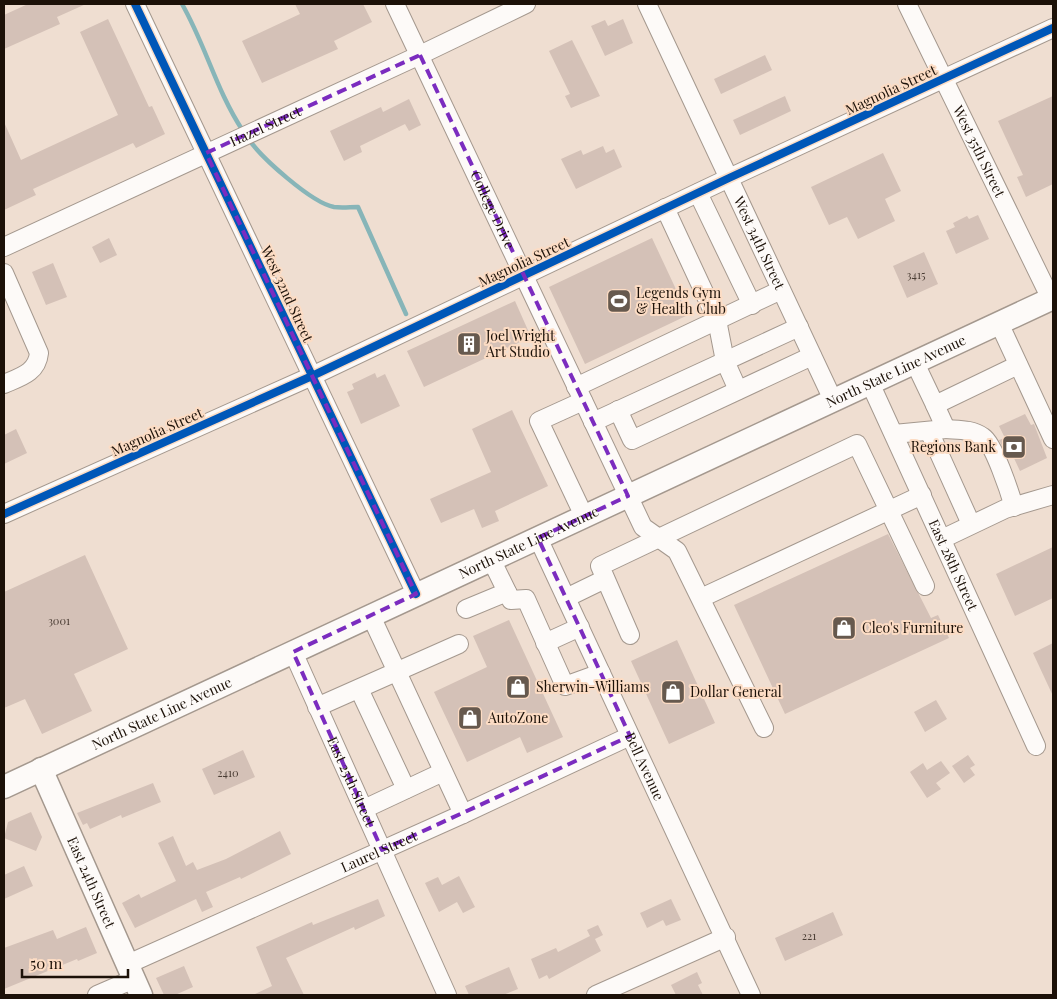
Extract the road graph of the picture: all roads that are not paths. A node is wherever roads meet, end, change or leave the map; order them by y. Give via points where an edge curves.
1 (135, 4) edge
2 (395, 4) edge
3 (526, 4) edge
4 (647, 4) edge
5 (908, 4) edge
6 (1053, 28) edge
7 (420, 55) junction
8 (943, 79) junction
9 (206, 153) junction
10 (729, 178) junction
11 (698, 192) junction
12 (665, 208) junction
13 (4, 247) edge
14 (4, 273) edge
15 (523, 276) junction
16 (781, 290) junction
17 (1052, 298) edge
18 (752, 304) junction
19 (717, 320) junction
20 (999, 323) junction
21 (799, 327) junction
22 (812, 356) junction
23 (725, 361) junction
24 (915, 362) junction
25 (1018, 366) junction
26 (312, 376) junction
27 (870, 383) junction
28 (4, 384) edge
29 (738, 390) junction
30 (579, 394) junction
31 (833, 400) junction
32 (935, 405) junction
33 (618, 410) junction
34 (593, 422) junction
35 (937, 430) junction
36 (894, 434) junction
37 (1053, 439) edge
38 (922, 495) junction
39 (1053, 495) edge
40 (628, 496) junction
41 (1014, 507) junction
42 (889, 510) junction
43 (4, 514) edge
44 (584, 516) junction
45 (972, 524) junction
46 (538, 538) junction
47 (657, 538) junction
48 (942, 539) junction
49 (491, 560) junction
50 (605, 579) junction
51 (925, 586) dead end
52 (507, 592) junction
53 (416, 594) junction
54 (566, 598) junction
55 (701, 598) junction
56 (466, 609) dead end
57 (371, 616) junction
58 (580, 627) junction
59 (630, 635) dead end
60 (546, 643) junction
61 (459, 644) dead end
62 (293, 652) junction
63 (398, 672) junction
64 (601, 673) junction
65 (359, 689) junction
66 (318, 707) junction
67 (764, 728) dead end
68 (630, 736) junction
69 (1036, 746) dead end
70 (41, 769) junction
71 (443, 772) junction
72 (4, 786) edge
73 (406, 790) junction
74 (364, 809) junction
75 (463, 814) junction
76 (382, 850) junction
77 (726, 937) junction
78 (134, 980) edge
79 (97, 995) edge
80 (447, 995) edge
81 (596, 995) edge
82 (751, 995) edge

1 - 9 street, West 32nd Street
2 - 7 street, College Drive
3 - 7 street, Hazel Street
4 - 10 street, West 34th Street
5 - 8 street, West 35th Street
6 - 8 street, Magnolia Street
7 - 9 street, Hazel Street
7 - 15 street, College Drive
8 - 10 street, Magnolia Street
8 - 17 street, West 35th Street
9 - 13 street, Hazel Street
9 - 26 street, West 32nd Street
10 - 11 street, Magnolia Street
10 - 16 street, West 34th Street
11 - 12 street, Magnolia Street
11 - 18 street
12 - 15 street, Magnolia Street
12 - 19 street
14 - 28 street via 36,344 38,362 34,368
15 - 26 street, Magnolia Street
15 - 30 street, College Drive
16 - 18 street
16 - 21 street, West 34th Street
17 - 20 main road, North State Line Avenue
18 - 19 street
19 - 23 street
19 - 30 street
20 - 24 main road, North State Line Avenue
20 - 25 street
21 - 22 street, West 34th Street
21 - 23 street
22 - 29 street
22 - 31 street, West 34th Street
23 - 29 street
23 - 33 street
24 - 27 main road, North State Line Avenue
24 - 32 street
25 - 32 street
25 - 37 street
26 - 43 street, Magnolia Street
26 - 53 street, West 32nd Street
27 - 31 main road, North State Line Avenue
27 - 36 street, East 28th Street
29 - 33 street via 632,440
30 - 34 street, College Drive
30 - 44 street via 539,421
31 - 40 main road, North State Line Avenue
32 - 35 street
33 - 34 street
34 - 40 street, College Drive
35 - 36 street
35 - 41 street via 972,431 986,438 1007,483
35 - 45 street
36 - 38 street, East 28th Street
38 - 42 street
38 - 48 street, East 28th Street
39 - 41 street
40 - 44 main road, North State Line Avenue
40 - 47 street, College Drive via 643,527
41 - 45 street
42 - 47 street via 857,444
42 - 51 street
42 - 55 street
44 - 46 main road, North State Line Avenue
45 - 48 street
46 - 49 main road, North State Line Avenue
46 - 54 street, Bell Avenue
47 - 50 street via 600,566
47 - 55 street, College Drive via 678,551
48 - 69 street, East 28th Street
49 - 52 street
49 - 53 main road, North State Line Avenue
50 - 54 street
50 - 59 street
52 - 56 street
52 - 60 street via 511,600 526,599
53 - 57 main road, North State Line Avenue
54 - 58 street, Bell Avenue
55 - 67 street, College Drive
57 - 62 main road, North State Line Avenue
57 - 63 street
58 - 60 street
58 - 64 street, Bell Avenue
60 - 64 street via 564,686
61 - 63 street
62 - 66 street, East 25th Street
62 - 70 main road, North State Line Avenue
63 - 65 street
63 - 71 street
64 - 68 street, Bell Avenue
65 - 66 street
65 - 73 street
66 - 74 street, East 25th Street
68 - 75 street, Laurel Street
68 - 77 street, Bell Avenue
70 - 72 main road, North State Line Avenue
70 - 78 main road, East 24th Street
71 - 73 street
71 - 75 street
73 - 74 street
74 - 76 street, East 25th Street
75 - 76 street, Laurel Street
76 - 78 street, Laurel Street
76 - 80 street, East 25th Street
77 - 81 street
77 - 82 street, Bell Avenue
78 - 79 street, Laurel Street

